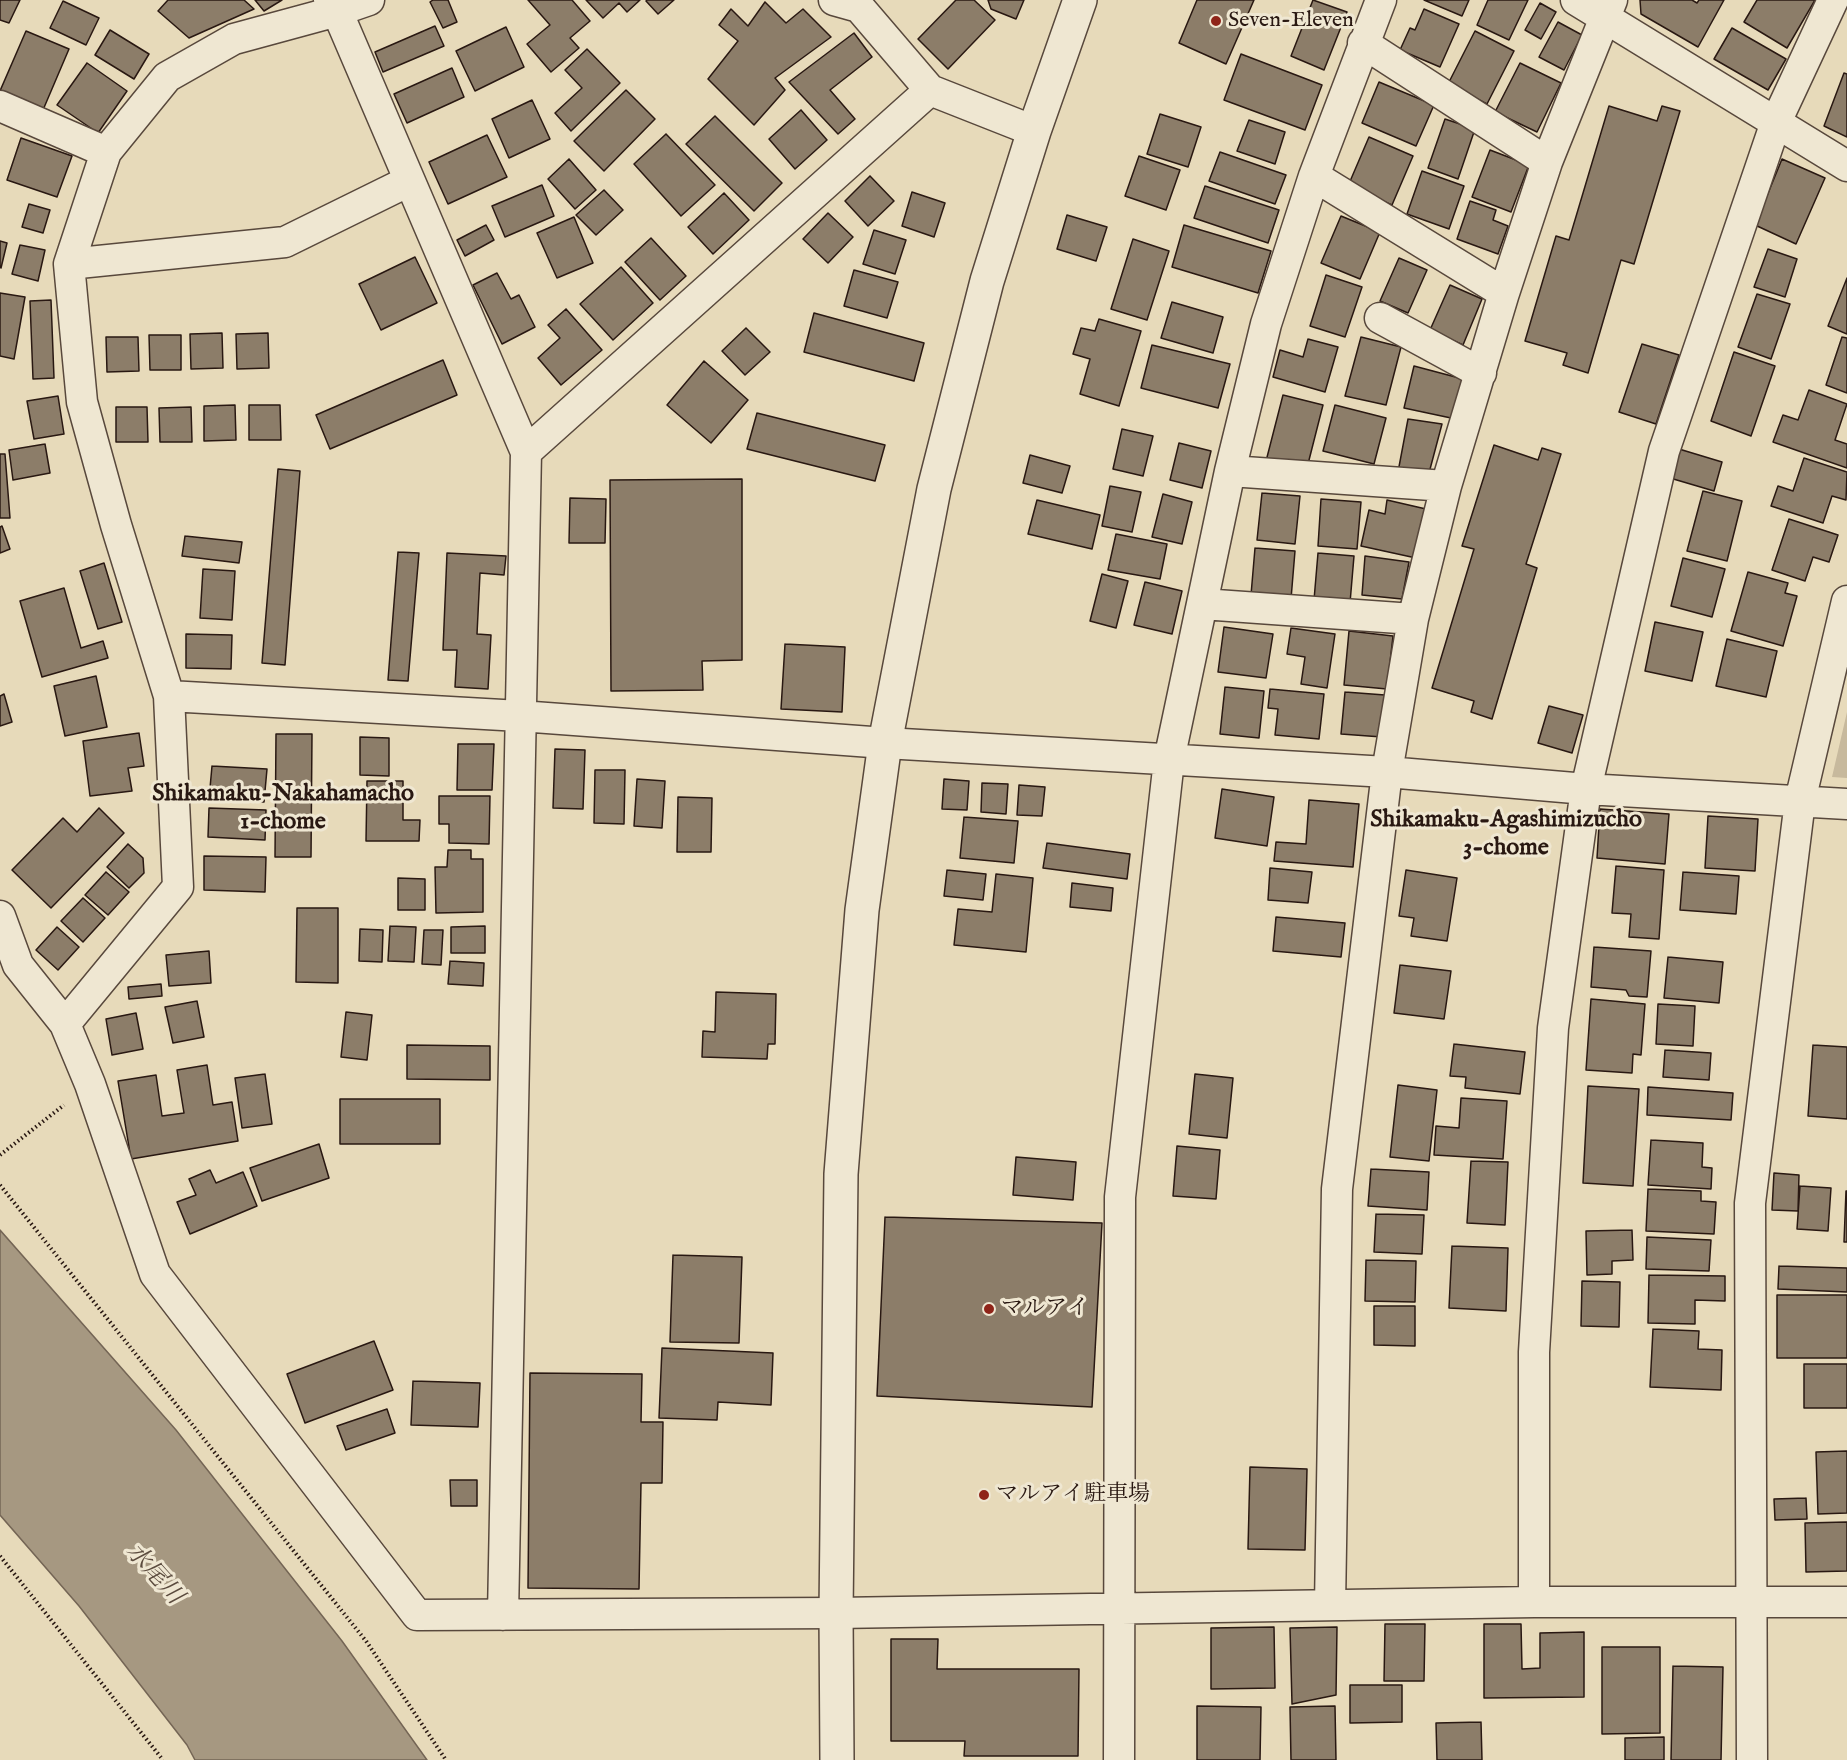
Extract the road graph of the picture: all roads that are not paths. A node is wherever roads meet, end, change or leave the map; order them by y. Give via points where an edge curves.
1 (369, 0) edge
2 (834, 0) edge
3 (1080, 0) edge
4 (1381, 0) edge
5 (1576, 0) edge
6 (1833, 0) edge
7 (333, 6) edge
8 (1608, 9) edge
9 (1364, 43) junction
10 (930, 90) junction
11 (0, 106) edge
12 (1776, 122) junction
13 (1034, 131) junction
14 (106, 152) junction
15 (1547, 162) junction
16 (1847, 166) edge
17 (1314, 176) junction
18 (409, 181) junction
19 (69, 264) junction
20 (1504, 293) junction
21 (1380, 318) dead end
22 (1481, 373) junction
23 (526, 452) junction
24 (1230, 471) junction
25 (1446, 486) junction
26 (1847, 601) edge
27 (1202, 604) junction
28 (1413, 619) junction
29 (169, 696) junction
30 (520, 716) junction
31 (885, 743) junction
32 (1169, 760) junction
33 (1387, 772) junction
34 (1586, 789) junction
35 (1800, 801) junction
36 (1847, 804) edge
37 (0, 916) edge
38 (65, 1024) junction
39 (1534, 1602) junction
40 (1752, 1602) junction
41 (1847, 1602) edge
42 (1330, 1605) junction
43 (1120, 1608) junction
44 (836, 1613) junction
45 (503, 1615) junction
46 (837, 1760) edge
47 (1119, 1760) edge
48 (1752, 1760) edge

1 - 7 street
2 - 10 street via 859,7
3 - 13 street
4 - 9 street
5 - 8 street
6 - 12 street
7 - 14 street via 234,39 167,77
7 - 18 street
8 - 12 street
8 - 15 street
9 - 15 street
9 - 17 street
10 - 13 street
10 - 23 street
11 - 14 street
12 - 16 street
12 - 34 street via 1664,451
13 - 31 street via 987,281 934,489
14 - 19 street
15 - 20 street
17 - 20 street
17 - 24 street via 1266,324
18 - 19 street via 285,242
18 - 23 street
19 - 29 street via 82,402
20 - 22 street
21 - 22 street
22 - 25 street
23 - 30 street
24 - 25 street
24 - 27 street
25 - 28 street
26 - 35 street
27 - 28 street
27 - 32 street
28 - 33 street
29 - 30 street
29 - 38 street via 178,887
30 - 31 street
30 - 45 street
31 - 32 street
31 - 44 street via 862,910 841,1174
32 - 33 street
32 - 43 street via 1120,1197
33 - 34 street
33 - 42 street via 1337,1189
34 - 35 street
34 - 39 street via 1552,1039 1534,1352
35 - 36 street
35 - 40 street via 1750,1203
37 - 38 street via 18,965
38 - 45 street via 90,1084 155,1274 417,1615
39 - 40 street
39 - 42 street
40 - 41 street
40 - 48 street
42 - 43 street
43 - 44 street
43 - 47 street
44 - 45 street
44 - 46 street

